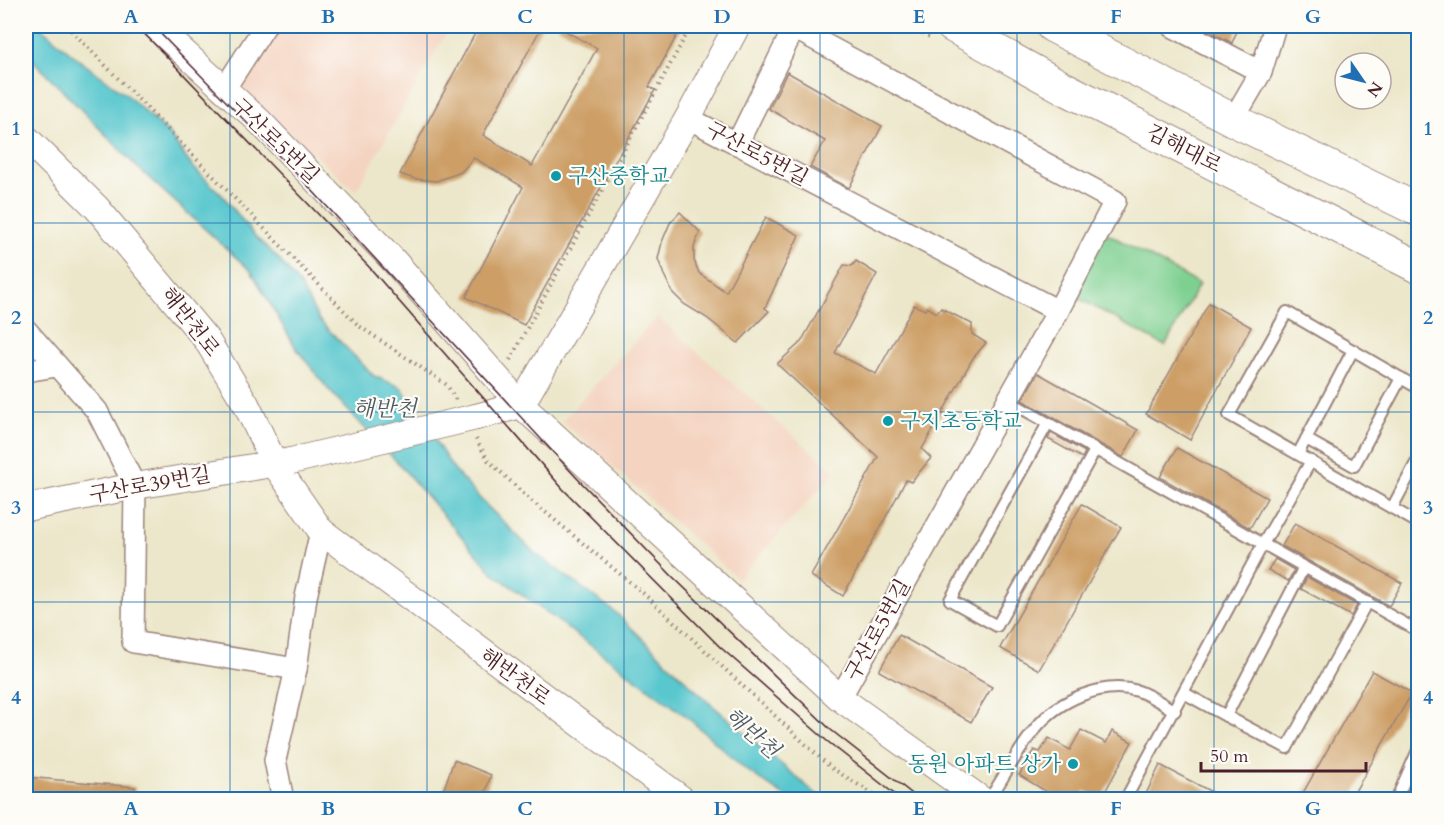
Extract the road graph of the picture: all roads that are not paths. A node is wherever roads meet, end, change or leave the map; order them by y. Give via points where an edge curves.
1 (155, 26) edge
2 (265, 26) edge
3 (737, 26) edge
4 (1052, 26) edge
5 (1173, 26) edge
6 (1275, 26) edge
7 (941, 32) edge
8 (1261, 72) junction
9 (223, 90) junction
10 (688, 118) junction
11 (1233, 120) junction
12 (26, 138) edge
13 (737, 144) junction
14 (1419, 210) edge
15 (1419, 267) edge
16 (1058, 311) junction
17 (26, 330) edge
18 (1353, 350) junction
19 (56, 366) junction
20 (26, 371) edge
21 (1401, 378) junction
22 (1419, 388) edge
23 (1007, 400) junction
24 (521, 405) junction
25 (1047, 423) junction
26 (1306, 439) junction
27 (1095, 450) junction
28 (1298, 454) junction
29 (1419, 459) edge
30 (1311, 461) junction
31 (282, 462) junction
32 (135, 486) junction
33 (26, 508) edge
34 (1392, 508) junction
35 (1419, 523) edge
36 (321, 531) junction
37 (1263, 544) junction
38 (1304, 567) junction
39 (1367, 602) junction
40 (1419, 631) edge
41 (296, 669) junction
42 (1184, 693) junction
43 (840, 698) junction
44 (1175, 711) junction
45 (1226, 716) junction
46 (1419, 750) edge
47 (283, 800) edge
48 (683, 800) edge
49 (982, 800) edge
50 (989, 800) edge
51 (1125, 800) edge
52 (1396, 800) edge

1 - 9 street, 구산로5번길
2 - 9 street, 구산로5번길
3 - 10 street
4 - 11 main road
5 - 8 street
6 - 8 street
7 - 15 main road, 김해대로 via 1064,88
8 - 11 street
9 - 24 street, 구산로5번길 via 259,121 393,260
10 - 13 street, 구산로5번길
10 - 24 street, 구산로5번길
11 - 14 main road
12 - 31 street, 해반천로 via 97,208 206,339
13 - 16 street, 구산로5번길
13 - 16 street, 구산로5번길 via 794,28 1115,201
16 - 23 street, 구산로5번길
17 - 19 street
18 - 21 lane
18 - 26 lane
18 - 28 lane via 1287,312 1229,415
19 - 20 street
19 - 32 street via 96,411
21 - 22 lane
21 - 26 lane via 1354,466
23 - 25 lane
23 - 43 street, 구산로5번길
24 - 31 street, 구산로39번길, bridge
24 - 43 street, 구산로5번길
25 - 27 lane
25 - 27 lane via 950,600 997,626
26 - 28 lane
27 - 37 lane
28 - 30 lane
29 - 34 lane
30 - 34 lane
30 - 37 lane
31 - 32 street, 구산로39번길
31 - 36 street, 해반천로
32 - 33 street, 구산로39번길
32 - 41 street via 133,642
34 - 35 lane
36 - 41 street
36 - 48 street, 해반천로
37 - 38 lane
37 - 42 lane
38 - 39 lane
38 - 45 lane
39 - 40 lane
39 - 45 lane via 1287,748
41 - 47 street via 275,760
42 - 44 lane
42 - 45 lane
43 - 49 street, 구산로5번길
44 - 50 lane via 1138,692 1118,688 1089,692 1064,704 1036,727
44 - 51 lane
46 - 52 lane

